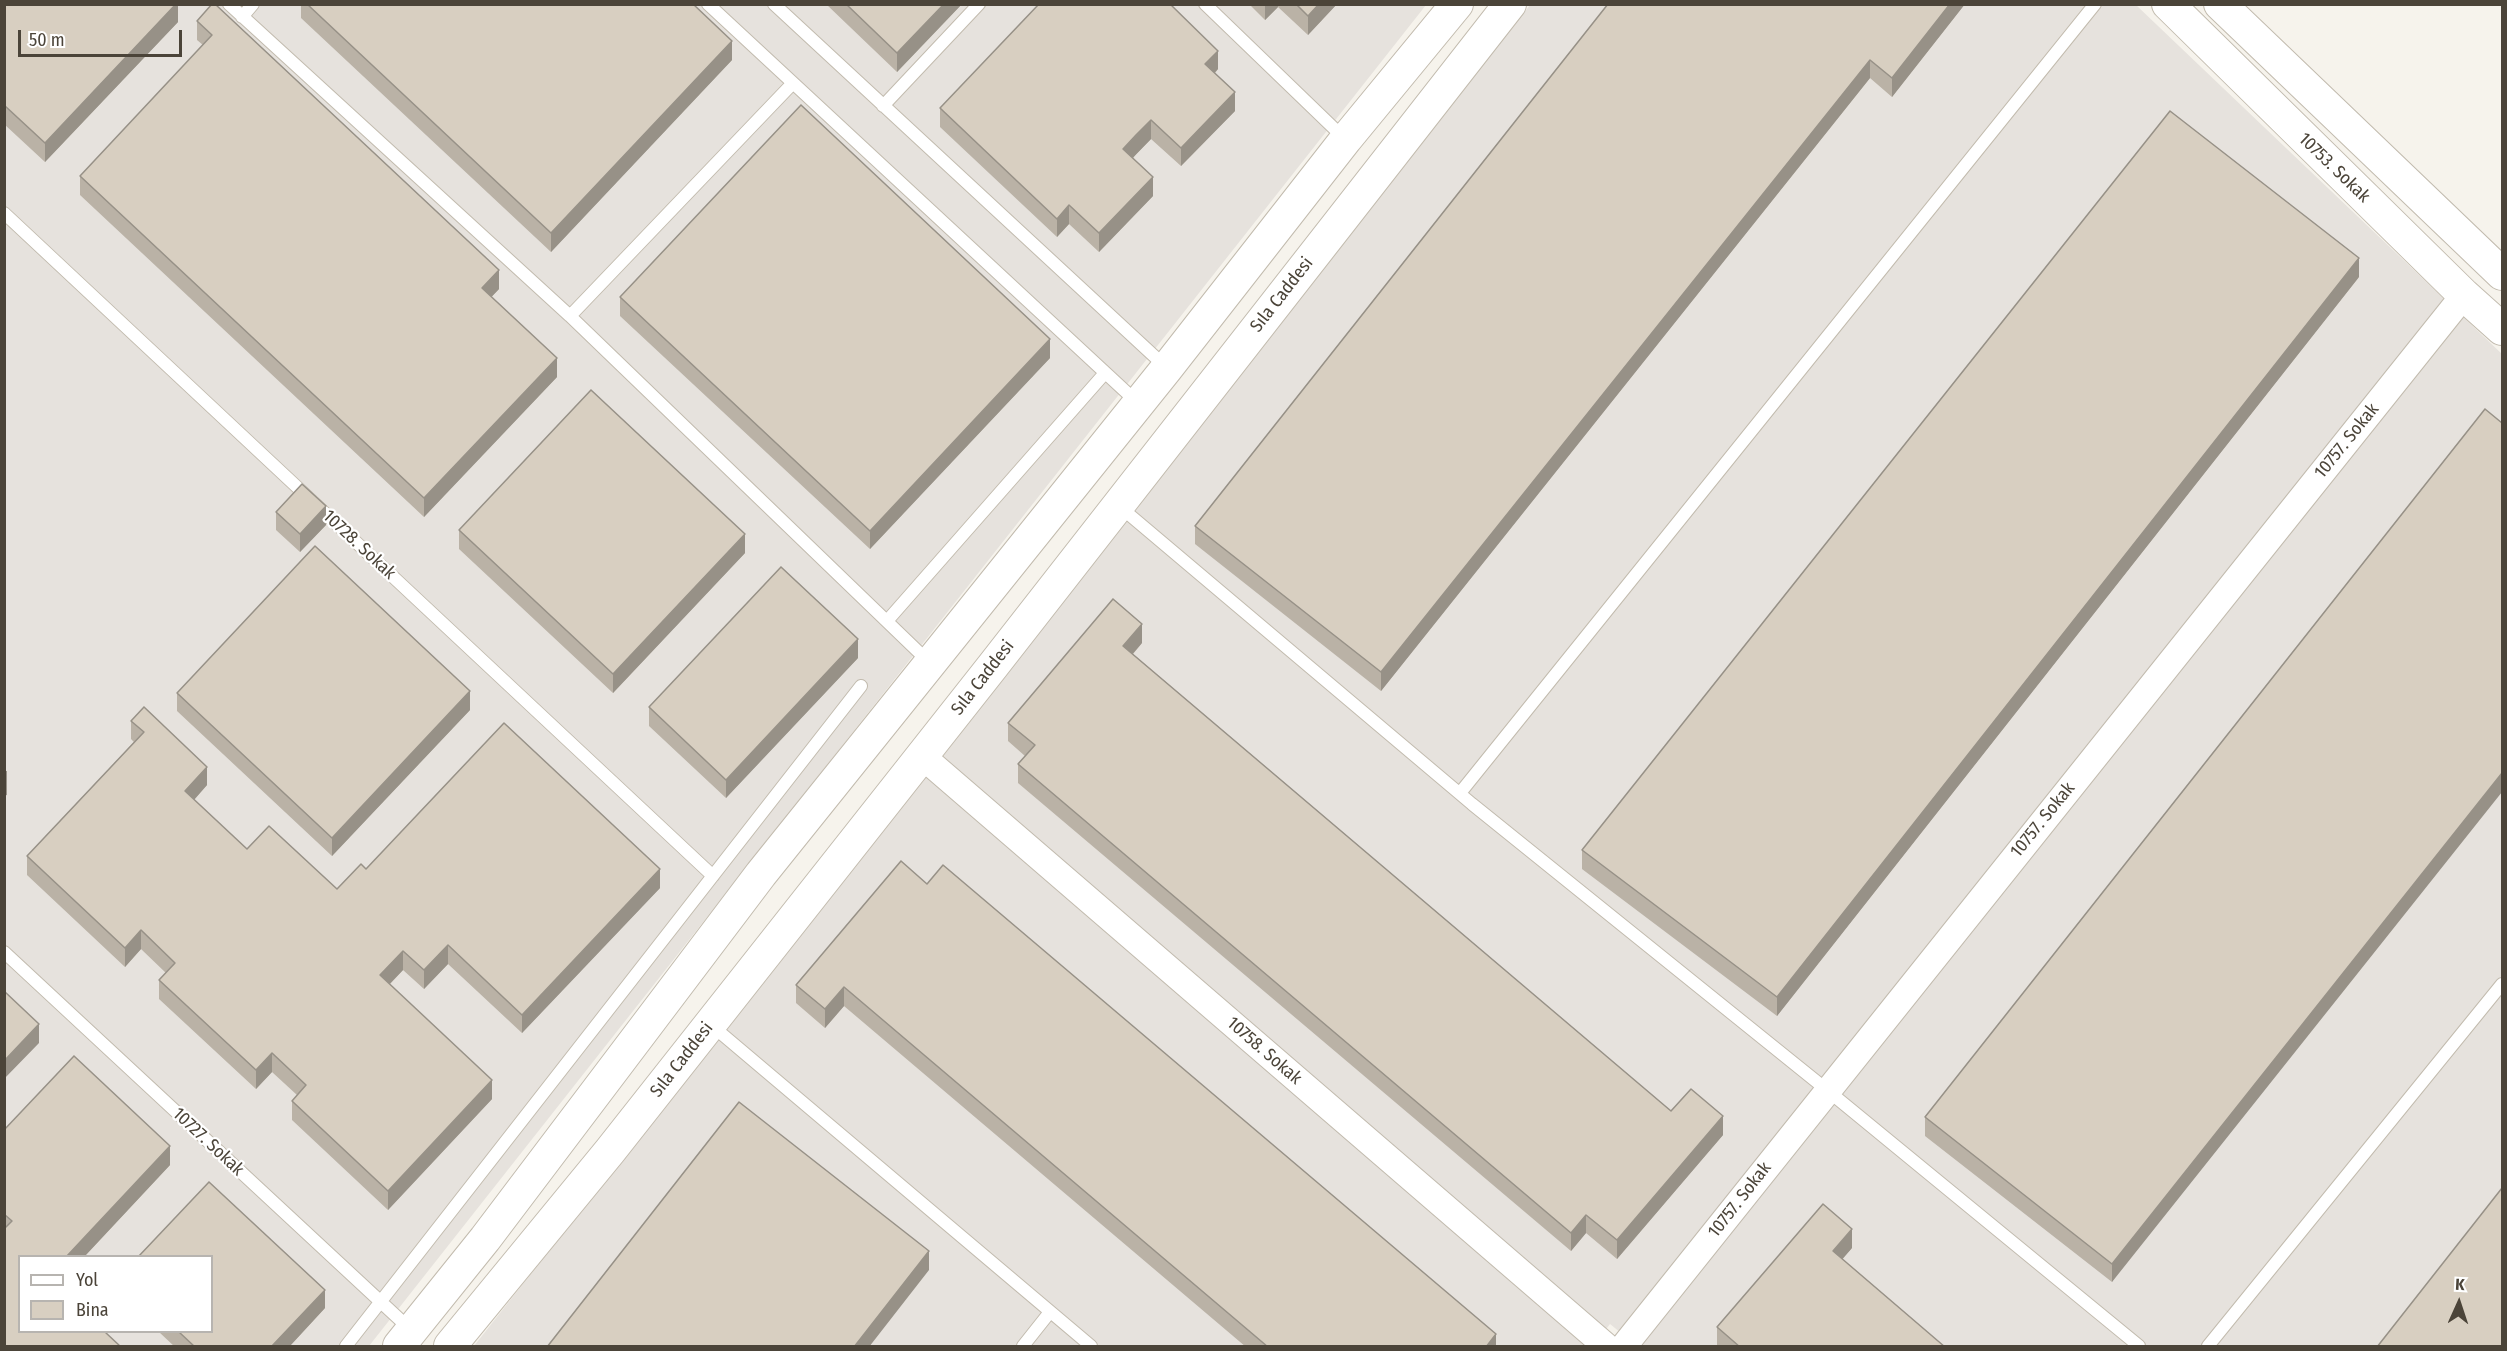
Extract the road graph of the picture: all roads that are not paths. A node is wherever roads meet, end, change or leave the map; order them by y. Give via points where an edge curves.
1 (229, 4) edge
2 (253, 4) edge
3 (708, 4) edge
4 (774, 4) edge
5 (978, 4) edge
6 (1205, 4) edge
7 (1457, 4) edge
8 (1509, 4) edge
9 (2095, 4) edge
10 (2168, 4) edge
11 (2220, 4) edge
12 (242, 17) junction
13 (793, 83) junction
14 (883, 106) junction
15 (1346, 139) junction
16 (4, 213) edge
17 (2502, 274) edge
18 (2464, 295) junction
19 (570, 316) junction
20 (2502, 329) edge
21 (1167, 368) junction
22 (1105, 372) junction
23 (1138, 403) junction
24 (1118, 506) junction
25 (887, 621) junction
26 (929, 662) junction
27 (861, 686) dead end
28 (922, 756) junction
29 (1460, 793) junction
30 (713, 876) junction
31 (4, 952) edge
32 (2502, 984) edge
33 (710, 1024) junction
34 (1827, 1090) junction
35 (380, 1303) junction
36 (1050, 1312) junction
37 (405, 1339) edge
38 (346, 1347) edge
39 (450, 1347) edge
40 (1023, 1347) edge
41 (1091, 1347) edge
42 (1606, 1347) edge
43 (1624, 1347) edge
44 (2139, 1347) edge
45 (2208, 1347) edge

1 - 12 lane
2 - 12 lane
3 - 13 lane
4 - 14 lane
5 - 14 lane
6 - 15 lane
7 - 15 street
8 - 24 street, Sıla Caddesi
9 - 29 lane
10 - 18 street, 10753. Sokak
11 - 17 street
12 - 19 lane
13 - 19 lane
13 - 22 lane
14 - 21 lane
15 - 21 street
16 - 30 lane, 10728. Sokak
18 - 20 street, 10753. Sokak
18 - 34 street, 10757. Sokak
19 - 25 lane
21 - 23 street
22 - 23 lane
22 - 25 lane
23 - 26 street
24 - 28 street, Sıla Caddesi
24 - 29 lane
25 - 26 lane
26 - 37 street via 761,874
27 - 30 lane
28 - 33 street, Sıla Caddesi
28 - 42 street, 10758. Sokak
29 - 34 lane
30 - 35 lane
31 - 35 lane, 10727. Sokak
32 - 45 lane
33 - 36 lane
33 - 39 street, Sıla Caddesi
34 - 43 street, 10757. Sokak
34 - 44 lane
35 - 37 lane, 10727. Sokak
35 - 38 lane
36 - 40 lane
36 - 41 lane

